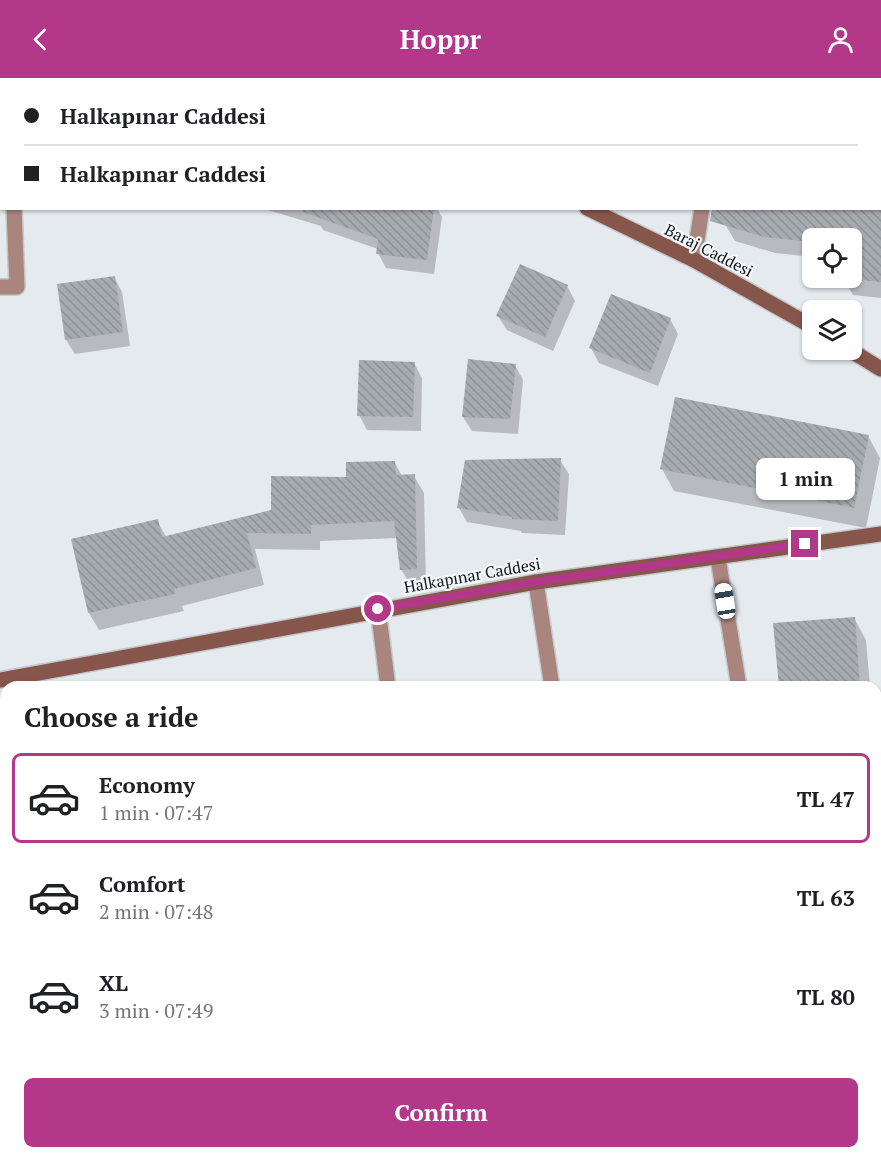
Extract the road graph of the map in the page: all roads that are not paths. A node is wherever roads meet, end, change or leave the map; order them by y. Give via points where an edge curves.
1 (14, 210) edge
2 (591, 210) edge
3 (702, 210) edge
4 (694, 260) junction
5 (0, 287) edge
6 (802, 321) edge
7 (862, 357) edge
8 (881, 369) edge
9 (881, 534) edge
10 (718, 558) junction
11 (536, 582) junction
12 (378, 609) junction
13 (0, 680) edge
14 (387, 681) edge
15 (551, 681) edge
16 (738, 681) edge

1 - 5 street via 16,287
2 - 4 main road, Baraj Caddesi
3 - 4 street
4 - 6 main road, Baraj Caddesi
7 - 8 main road
9 - 10 main road, Halkapınar Caddesi
10 - 11 main road, Halkapınar Caddesi
10 - 16 street
11 - 12 main road, Halkapınar Caddesi
11 - 15 street
12 - 13 main road, Halkapınar Caddesi
12 - 14 street

